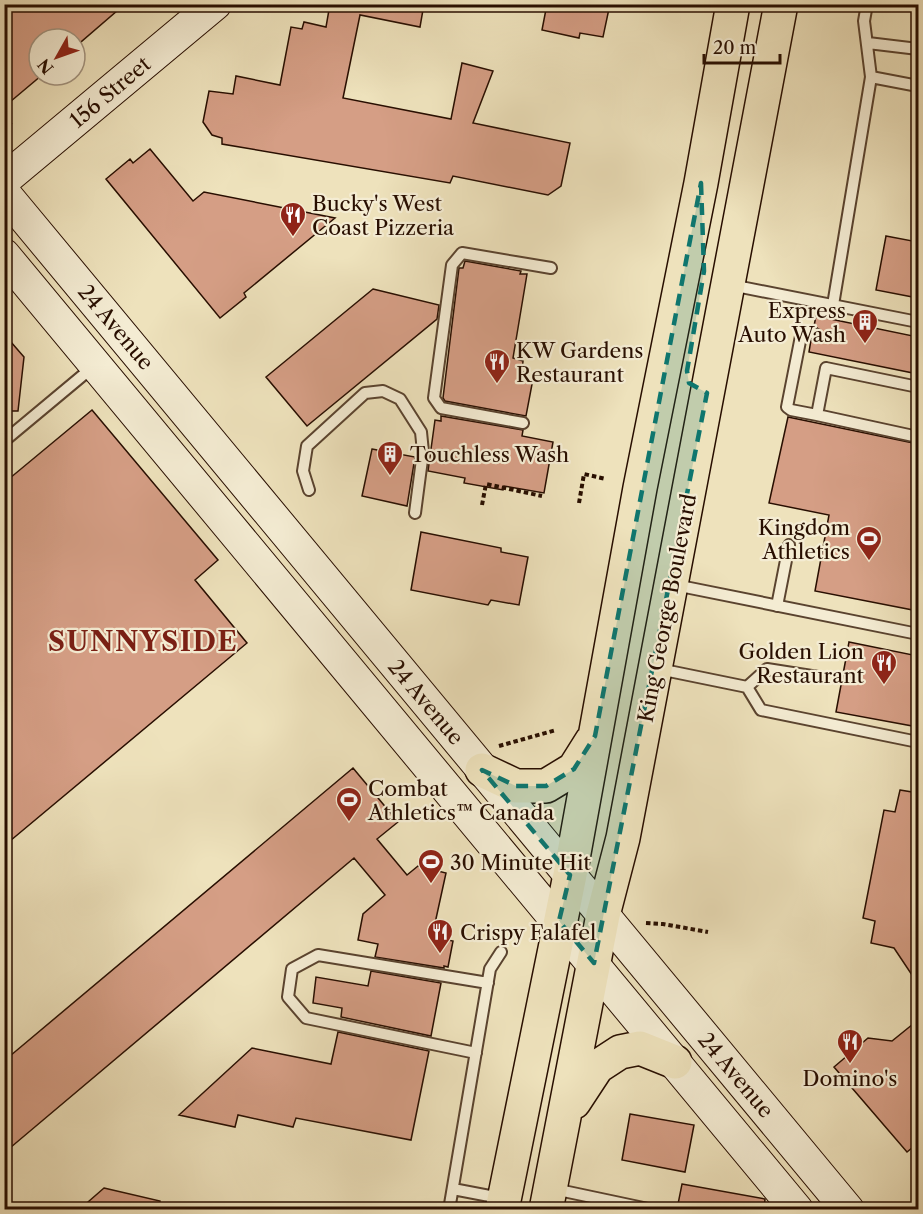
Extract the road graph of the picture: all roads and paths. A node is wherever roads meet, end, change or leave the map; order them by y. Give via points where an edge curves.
1 (215, 4) edge
2 (733, 4) edge
3 (761, 4) edge
4 (781, 4) edge
5 (867, 4) edge
6 (868, 43) junction
7 (918, 49) edge
8 (771, 55) junction
9 (871, 77) junction
10 (918, 86) edge
11 (4, 117) edge
12 (11, 125) dead end
13 (4, 180) edge
14 (701, 183) junction
15 (4, 193) edge
16 (4, 255) edge
17 (551, 268) dead end
18 (728, 285) junction
19 (833, 305) junction
20 (918, 322) edge
21 (813, 333) dead end
22 (95, 364) junction
23 (918, 387) edge
24 (707, 393) junction
25 (817, 415) junction
26 (523, 423) dead end
27 (918, 437) edge
28 (4, 441) edge
29 (606, 479) dead end
30 (309, 490) dead end
31 (543, 496) dead end
32 (579, 503) dead end
33 (482, 506) dead end
34 (415, 513) dead end
35 (789, 545) dead end
36 (672, 585) junction
37 (777, 606) junction
38 (918, 634) edge
39 (655, 669) junction
40 (818, 678) dead end
41 (747, 687) junction
42 (556, 730) dead end
43 (595, 736) junction
44 (918, 742) edge
45 (490, 758) junction
46 (570, 875) junction
47 (603, 915) junction
48 (559, 921) junction
49 (641, 923) dead end
50 (708, 933) dead end
51 (501, 952) dead end
52 (594, 963) junction
53 (488, 983) junction
54 (476, 1053) junction
55 (675, 1062) junction
56 (564, 1116) junction
57 (453, 1189) junction
58 (548, 1199) edge
59 (503, 1204) edge
60 (449, 1209) edge
61 (654, 1209) edge
62 (797, 1209) edge
63 (848, 1209) edge

1 - 13 main road, 156 Street
2 - 14 main road
3 - 8 main road
4 - 8 main road, King George Boulevard
5 - 6 lane via 864,21
6 - 7 lane
6 - 9 lane
8 - 18 main road, King George Boulevard
9 - 10 lane
9 - 19 lane
11 - 12 path
14 - 24 main road via 704,271 687,371 689,383
14 - 43 main road
15 - 45 main road, 24 Avenue
16 - 22 main road, 24 Avenue
17 - 26 lane via 462,253 452,265 434,398 441,408
18 - 19 lane
18 - 24 main road, King George Boulevard
19 - 20 lane
21 - 25 lane via 801,331 786,407
22 - 28 lane
22 - 48 main road, 24 Avenue
23 - 25 lane via 826,368
24 - 36 main road, King George Boulevard
25 - 27 lane
29 - 32 path via 584,474
30 - 34 lane via 303,471 307,446 365,393 383,391 400,399 421,432 423,452
31 - 33 path via 486,484
35 - 37 lane
36 - 37 lane
36 - 39 main road, King George Boulevard
37 - 38 lane
39 - 41 lane
39 - 47 main road, King George Boulevard via 623,838
40 - 41 lane via 768,669
41 - 44 lane via 761,710
42 - 45 path
43 - 45 main road via 574,769 546,786 516,786
43 - 46 main road
45 - 46 main road, 24 Avenue
46 - 47 main road, 24 Avenue
46 - 48 main road
47 - 52 main road, King George Boulevard
47 - 63 main road, 24 Avenue
48 - 52 main road, 24 Avenue
48 - 59 main road
49 - 50 path
51 - 53 lane via 490,969
52 - 55 main road, 24 Avenue
52 - 56 main road, King George Boulevard
53 - 54 lane
53 - 54 lane via 318,956 292,969 288,997 306,1018
54 - 57 lane
55 - 56 main road via 640,1048 620,1052 597,1067
55 - 62 main road, 24 Avenue
56 - 58 main road, King George Boulevard
57 - 59 lane
57 - 60 lane
58 - 61 lane

